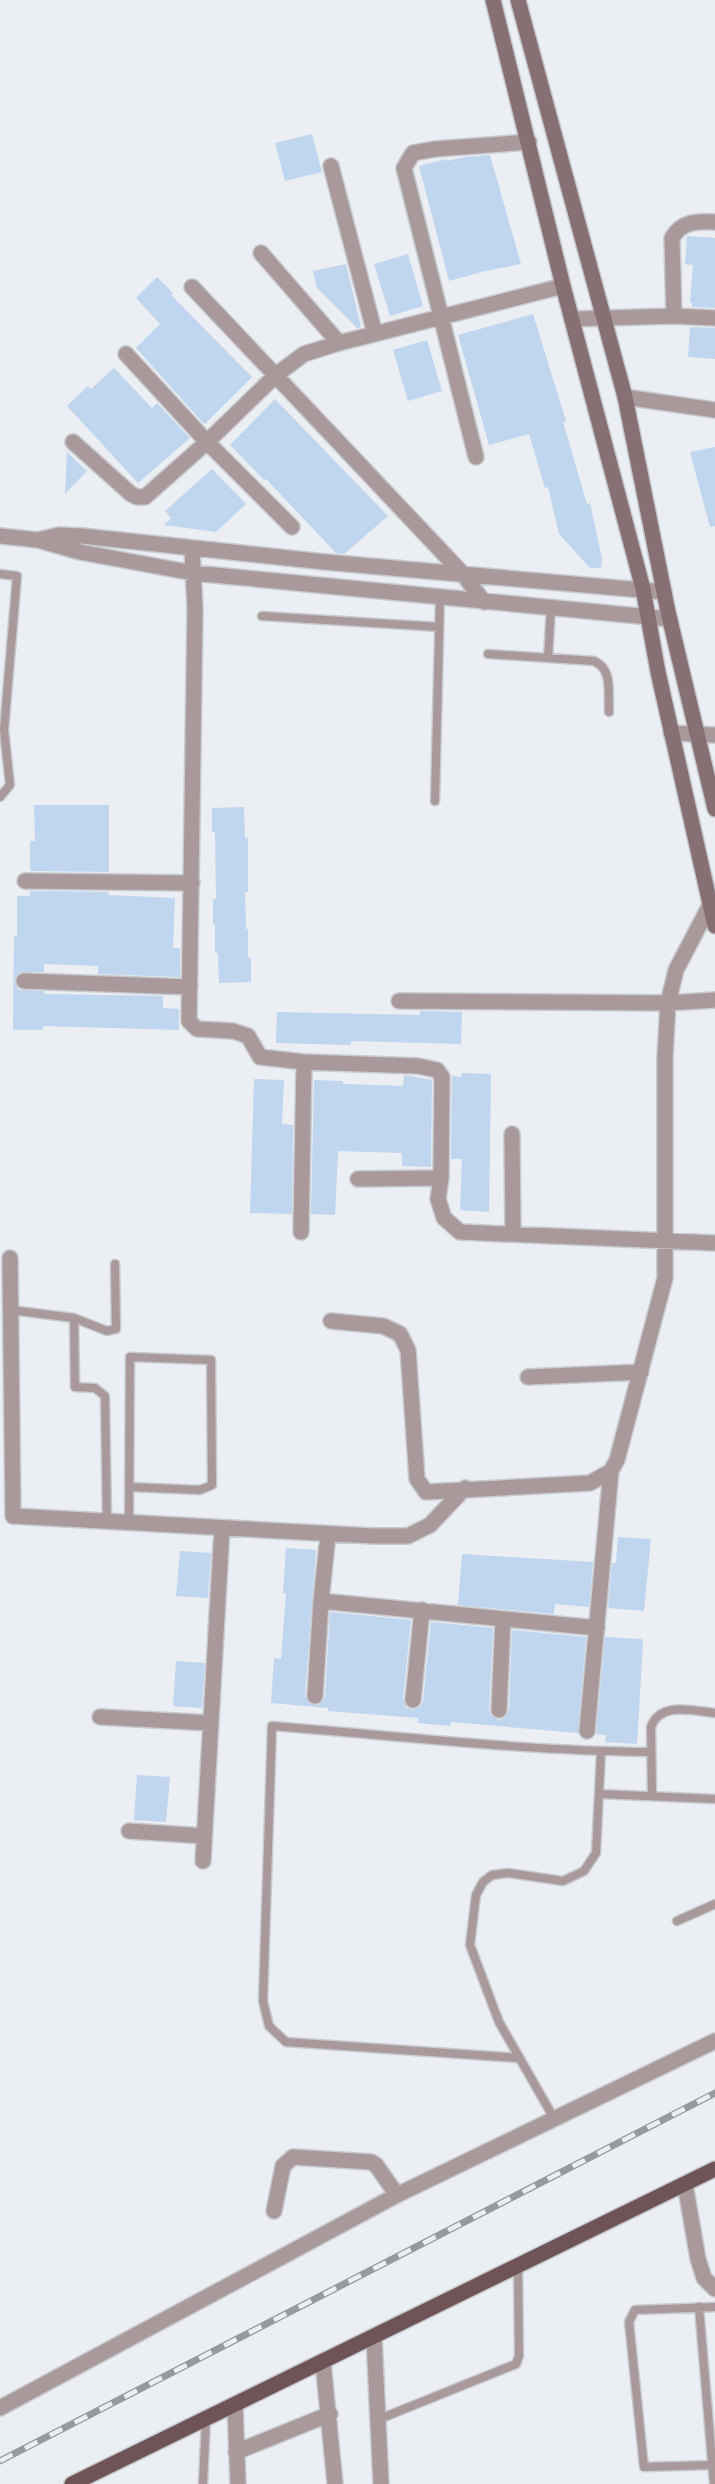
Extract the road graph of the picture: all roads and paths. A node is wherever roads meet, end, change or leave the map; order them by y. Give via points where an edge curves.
1 (493, 0) edge
2 (519, 0) edge
3 (529, 142) junction
4 (331, 166) dead end
5 (715, 222) edge
6 (261, 253) dead end
7 (563, 286) junction
8 (192, 287) dead end
9 (441, 316) junction
10 (674, 316) junction
11 (715, 318) edge
12 (572, 320) junction
13 (603, 320) junction
14 (375, 334) junction
15 (339, 343) junction
16 (126, 354) dead end
17 (276, 375) junction
18 (625, 397) junction
19 (715, 410) edge
20 (73, 442) dead end
21 (207, 442) junction
22 (476, 457) dead end
23 (292, 527) dead end
24 (0, 536) edge
25 (38, 540) junction
26 (192, 549) junction
27 (193, 573) junction
28 (462, 573) junction
29 (0, 574) edge
30 (644, 589) junction
31 (664, 592) junction
32 (440, 597) junction
33 (484, 602) junction
34 (551, 608) junction
35 (262, 616) dead end
36 (647, 618) junction
37 (670, 619) junction
38 (439, 627) junction
39 (488, 654) dead end
40 (548, 658) junction
41 (609, 712) dead end
42 (2, 730) edge
43 (671, 733) junction
44 (696, 734) junction
45 (715, 735) edge
46 (0, 797) edge
47 (435, 801) dead end
48 (715, 809) edge
49 (24, 881) dead end
50 (192, 883) junction
51 (710, 905) junction
52 (715, 926) edge
53 (24, 981) dead end
54 (190, 987) junction
55 (715, 1000) edge
56 (399, 1001) dead end
57 (668, 1003) junction
58 (304, 1062) junction
59 (512, 1134) dead end
60 (441, 1178) junction
61 (358, 1179) dead end
62 (301, 1232) dead end
63 (513, 1234) junction
64 (666, 1240) junction
65 (715, 1243) edge
66 (10, 1258) dead end
67 (115, 1264) dead end
68 (5, 1290) edge
69 (11, 1310) junction
70 (74, 1318) junction
71 (332, 1321) dead end
72 (641, 1372) junction
73 (528, 1377) dead end
74 (611, 1471) junction
75 (129, 1487) junction
76 (465, 1488) junction
77 (7, 1516) edge
78 (107, 1522) junction
79 (129, 1523) junction
80 (222, 1528) junction
81 (328, 1534) junction
82 (321, 1601) junction
83 (422, 1610) junction
84 (504, 1619) junction
85 (597, 1628) junction
86 (315, 1696) dead end
87 (413, 1700) dead end
88 (499, 1710) dead end
89 (715, 1713) edge
90 (100, 1717) dead end
91 (211, 1723) junction
92 (587, 1731) dead end
93 (601, 1752) junction
94 (651, 1752) junction
95 (600, 1794) junction
96 (652, 1796) junction
97 (715, 1799) edge
98 (129, 1831) dead end
99 (204, 1836) junction
100 (203, 1861) dead end
101 (715, 1904) edge
102 (677, 1921) dead end
103 (715, 2041) edge
104 (519, 2058) junction
105 (555, 2120) junction
106 (715, 2169) edge
107 (686, 2184) junction
108 (397, 2195) junction
109 (274, 2211) dead end
110 (518, 2266) junction
111 (715, 2291) edge
112 (699, 2307) junction
113 (715, 2307) edge
114 (374, 2337) junction
115 (323, 2362) junction
116 (711, 2393) edge
117 (235, 2405) junction
118 (0, 2408) edge
119 (330, 2414) junction
120 (206, 2419) junction
121 (377, 2420) junction
122 (236, 2452) junction
123 (713, 2465) junction
124 (72, 2484) edge
125 (203, 2484) edge
126 (238, 2484) edge
127 (335, 2484) edge
128 (381, 2484) edge
129 (714, 2484) edge

1 - 3 street
2 - 13 street
3 - 7 street
3 - 9 street via 413,153 404,168
4 - 14 street
5 - 10 street via 696,221 678,228 672,238
6 - 15 street
7 - 9 street
7 - 12 street
8 - 17 street
9 - 14 street
9 - 22 street
10 - 11 street
10 - 13 street
12 - 13 street
12 - 30 street
13 - 18 street
14 - 15 street
15 - 17 street via 304,354
16 - 21 street
17 - 21 street
17 - 28 street
18 - 19 street
18 - 31 street
20 - 21 street via 137,497 145,497
21 - 23 street
24 - 25 street
25 - 26 street via 59,535 82,536
25 - 27 street
26 - 27 street
26 - 28 street
27 - 32 street
27 - 50 street
28 - 30 street
28 - 33 street
29 - 42 lane via 17,576
30 - 31 street
30 - 36 street
31 - 37 street
32 - 33 street
32 - 38 lane
33 - 34 street
34 - 36 street
34 - 40 lane
35 - 38 lane
36 - 37 street
36 - 43 street
37 - 44 street
38 - 47 lane
39 - 40 lane
40 - 41 lane via 602,664 607,672
42 - 46 lane via 10,785
43 - 44 street
43 - 51 street
44 - 45 street
44 - 48 street
49 - 50 street
50 - 54 street
51 - 52 street
51 - 57 street via 676,970
53 - 54 street
54 - 58 street via 189,1021 197,1029 232,1031 248,1036 260,1057
55 - 57 street
56 - 57 street
57 - 64 street
58 - 60 street via 437,1070 442,1077
58 - 62 street
59 - 63 street
60 - 61 street
60 - 63 street via 438,1199 444,1218 460,1232
63 - 64 street
64 - 65 street
64 - 72 street via 665,1278
66 - 68 street
67 - 70 lane via 116,1329 107,1331
68 - 69 street
69 - 70 lane
69 - 77 street
70 - 78 lane via 75,1387 95,1388 105,1396
71 - 76 street via 383,1326 400,1334 408,1350 417,1479 426,1492
72 - 73 street
72 - 74 street
74 - 76 street via 590,1483
74 - 85 street
75 - 75 lane via 130,1357 211,1360 212,1485 200,1490
75 - 79 lane
76 - 81 street via 430,1525 408,1536
77 - 78 street
78 - 79 street
79 - 80 street
80 - 81 street
80 - 91 street
81 - 82 street
82 - 83 street
82 - 86 street
83 - 84 street
83 - 87 street
84 - 85 street
84 - 88 street
85 - 92 street
89 - 94 lane via 662,1711 651,1727
90 - 91 street
91 - 99 street
93 - 94 lane
93 - 95 lane
93 - 104 lane via 272,1726 263,2001 269,2026 286,2042 303,2045
94 - 96 lane
95 - 96 lane
95 - 104 lane via 596,1853 584,1871 563,1881 508,1873 492,1875 476,1895 470,1945 499,2022
96 - 97 lane
98 - 99 street
99 - 100 street
101 - 102 lane
103 - 105 street
104 - 105 lane
105 - 108 street
106 - 107 main road
107 - 110 main road
107 - 111 street via 698,2259 704,2278
108 - 109 street via 371,2162 293,2157 284,2166
108 - 118 street
110 - 114 main road
110 - 121 lane via 516,2364
111 - 113 lane
112 - 113 lane
112 - 116 lane
112 - 123 lane via 635,2310 629,2322 644,2467
114 - 115 main road
114 - 121 street
115 - 117 main road
115 - 119 street
116 - 123 lane
117 - 120 main road
117 - 122 street
119 - 122 street
119 - 127 street
120 - 124 main road
120 - 125 lane
121 - 128 street
122 - 126 street
123 - 129 lane

